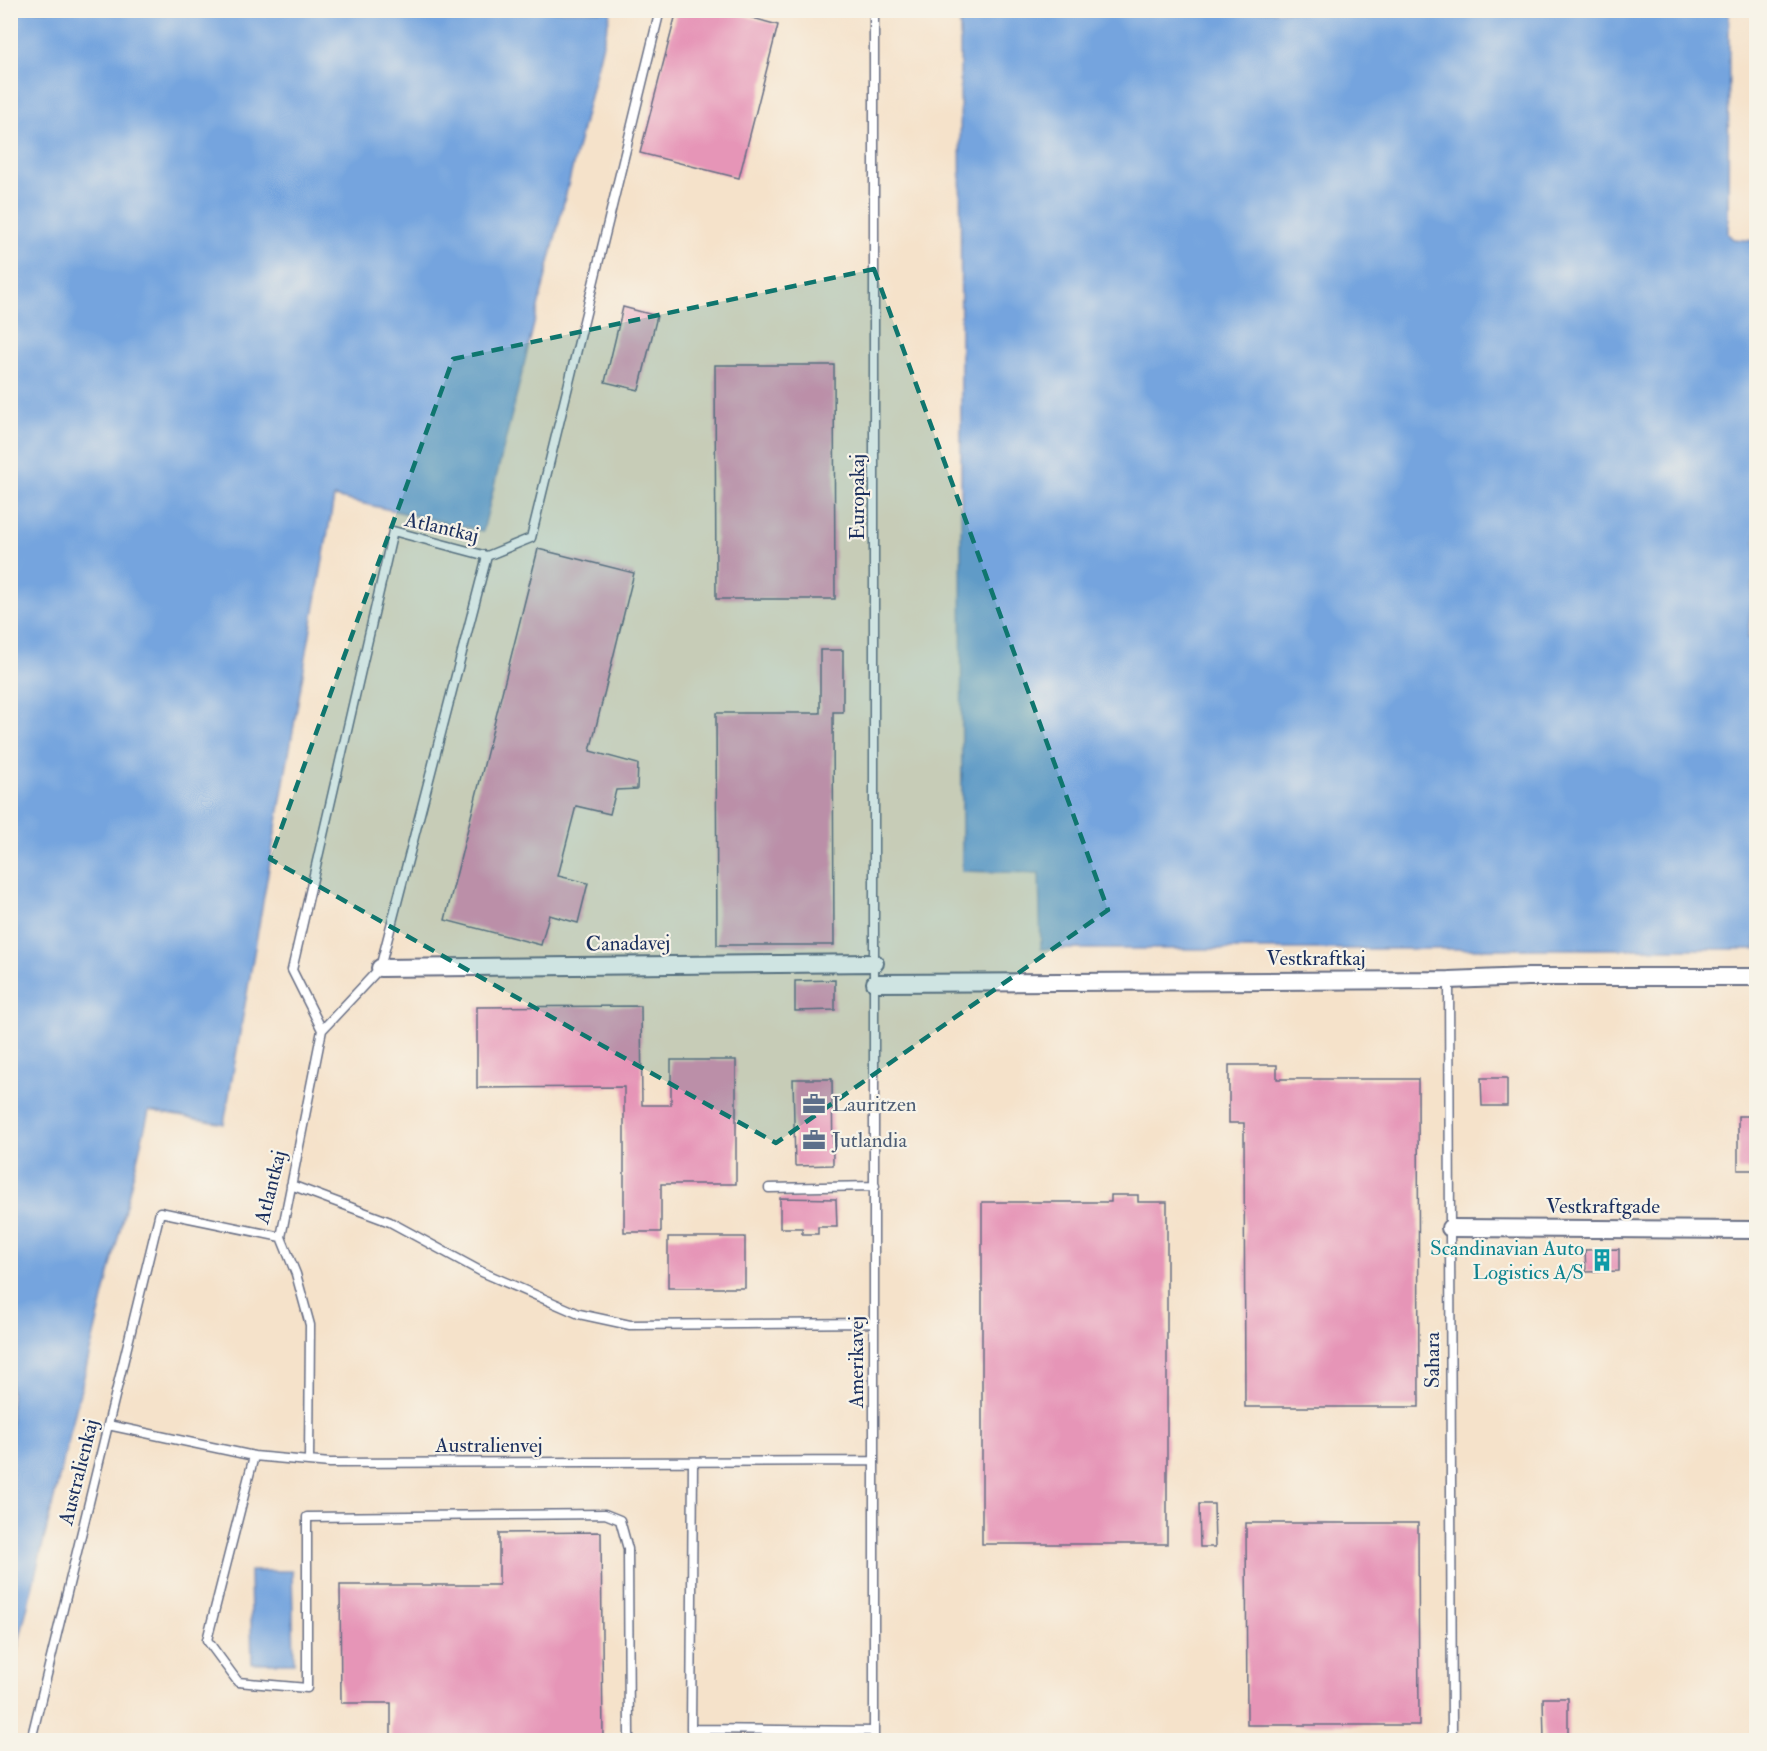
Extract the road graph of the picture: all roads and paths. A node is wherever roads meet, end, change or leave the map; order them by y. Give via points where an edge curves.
1 (660, 10) edge
2 (874, 10) edge
3 (487, 556) junction
4 (875, 963) junction
5 (380, 968) junction
6 (1756, 977) edge
7 (1449, 980) junction
8 (875, 982) junction
9 (322, 1030) junction
10 (291, 1185) junction
11 (874, 1186) junction
12 (769, 1188) dead end
13 (160, 1212) joint
14 (1450, 1228) junction
15 (1756, 1230) edge
16 (281, 1237) junction
17 (874, 1323) junction
18 (108, 1425) junction
19 (254, 1456) junction
20 (309, 1461) junction
21 (874, 1461) junction
22 (693, 1462) junction
23 (874, 1731) junction
24 (31, 1740) edge
25 (629, 1740) edge
26 (874, 1740) edge
27 (1452, 1740) edge

1 - 3 lane via 531,538
2 - 4 lane, Europakaj
3 - 5 lane, Atlantkaj
3 - 9 lane, Atlantkaj via 393,531 292,970
4 - 5 street, Canadavej
4 - 8 lane, Europakaj
5 - 9 lane, Atlantkaj
6 - 7 street, Vestkraftkaj
7 - 8 street, Vestkraftkaj
7 - 14 lane, Sahara
8 - 11 lane, Amerikavej
9 - 10 lane, Atlantkaj
10 - 16 lane, Atlantkaj
10 - 17 lane via 390,1222 482,1272 579,1314 630,1325
11 - 12 lane
11 - 17 lane, Amerikavej
13 - 16 lane, Atlantkaj
13 - 18 lane, Australienkaj
14 - 15 street, Vestkraftgade
14 - 27 lane, Sahara
16 - 20 lane via 310,1325
17 - 21 lane, Amerikavej
18 - 19 lane, Australienvej
18 - 24 lane, Australienkaj
19 - 20 lane, Australienvej
19 - 25 lane via 207,1640 238,1682 307,1688 307,1517 605,1514 620,1520 628,1549
20 - 22 lane, Australienvej
21 - 22 lane, Australienvej
21 - 23 lane, Amerikavej
22 - 23 lane via 692,1729
23 - 26 lane, Amerikavej

